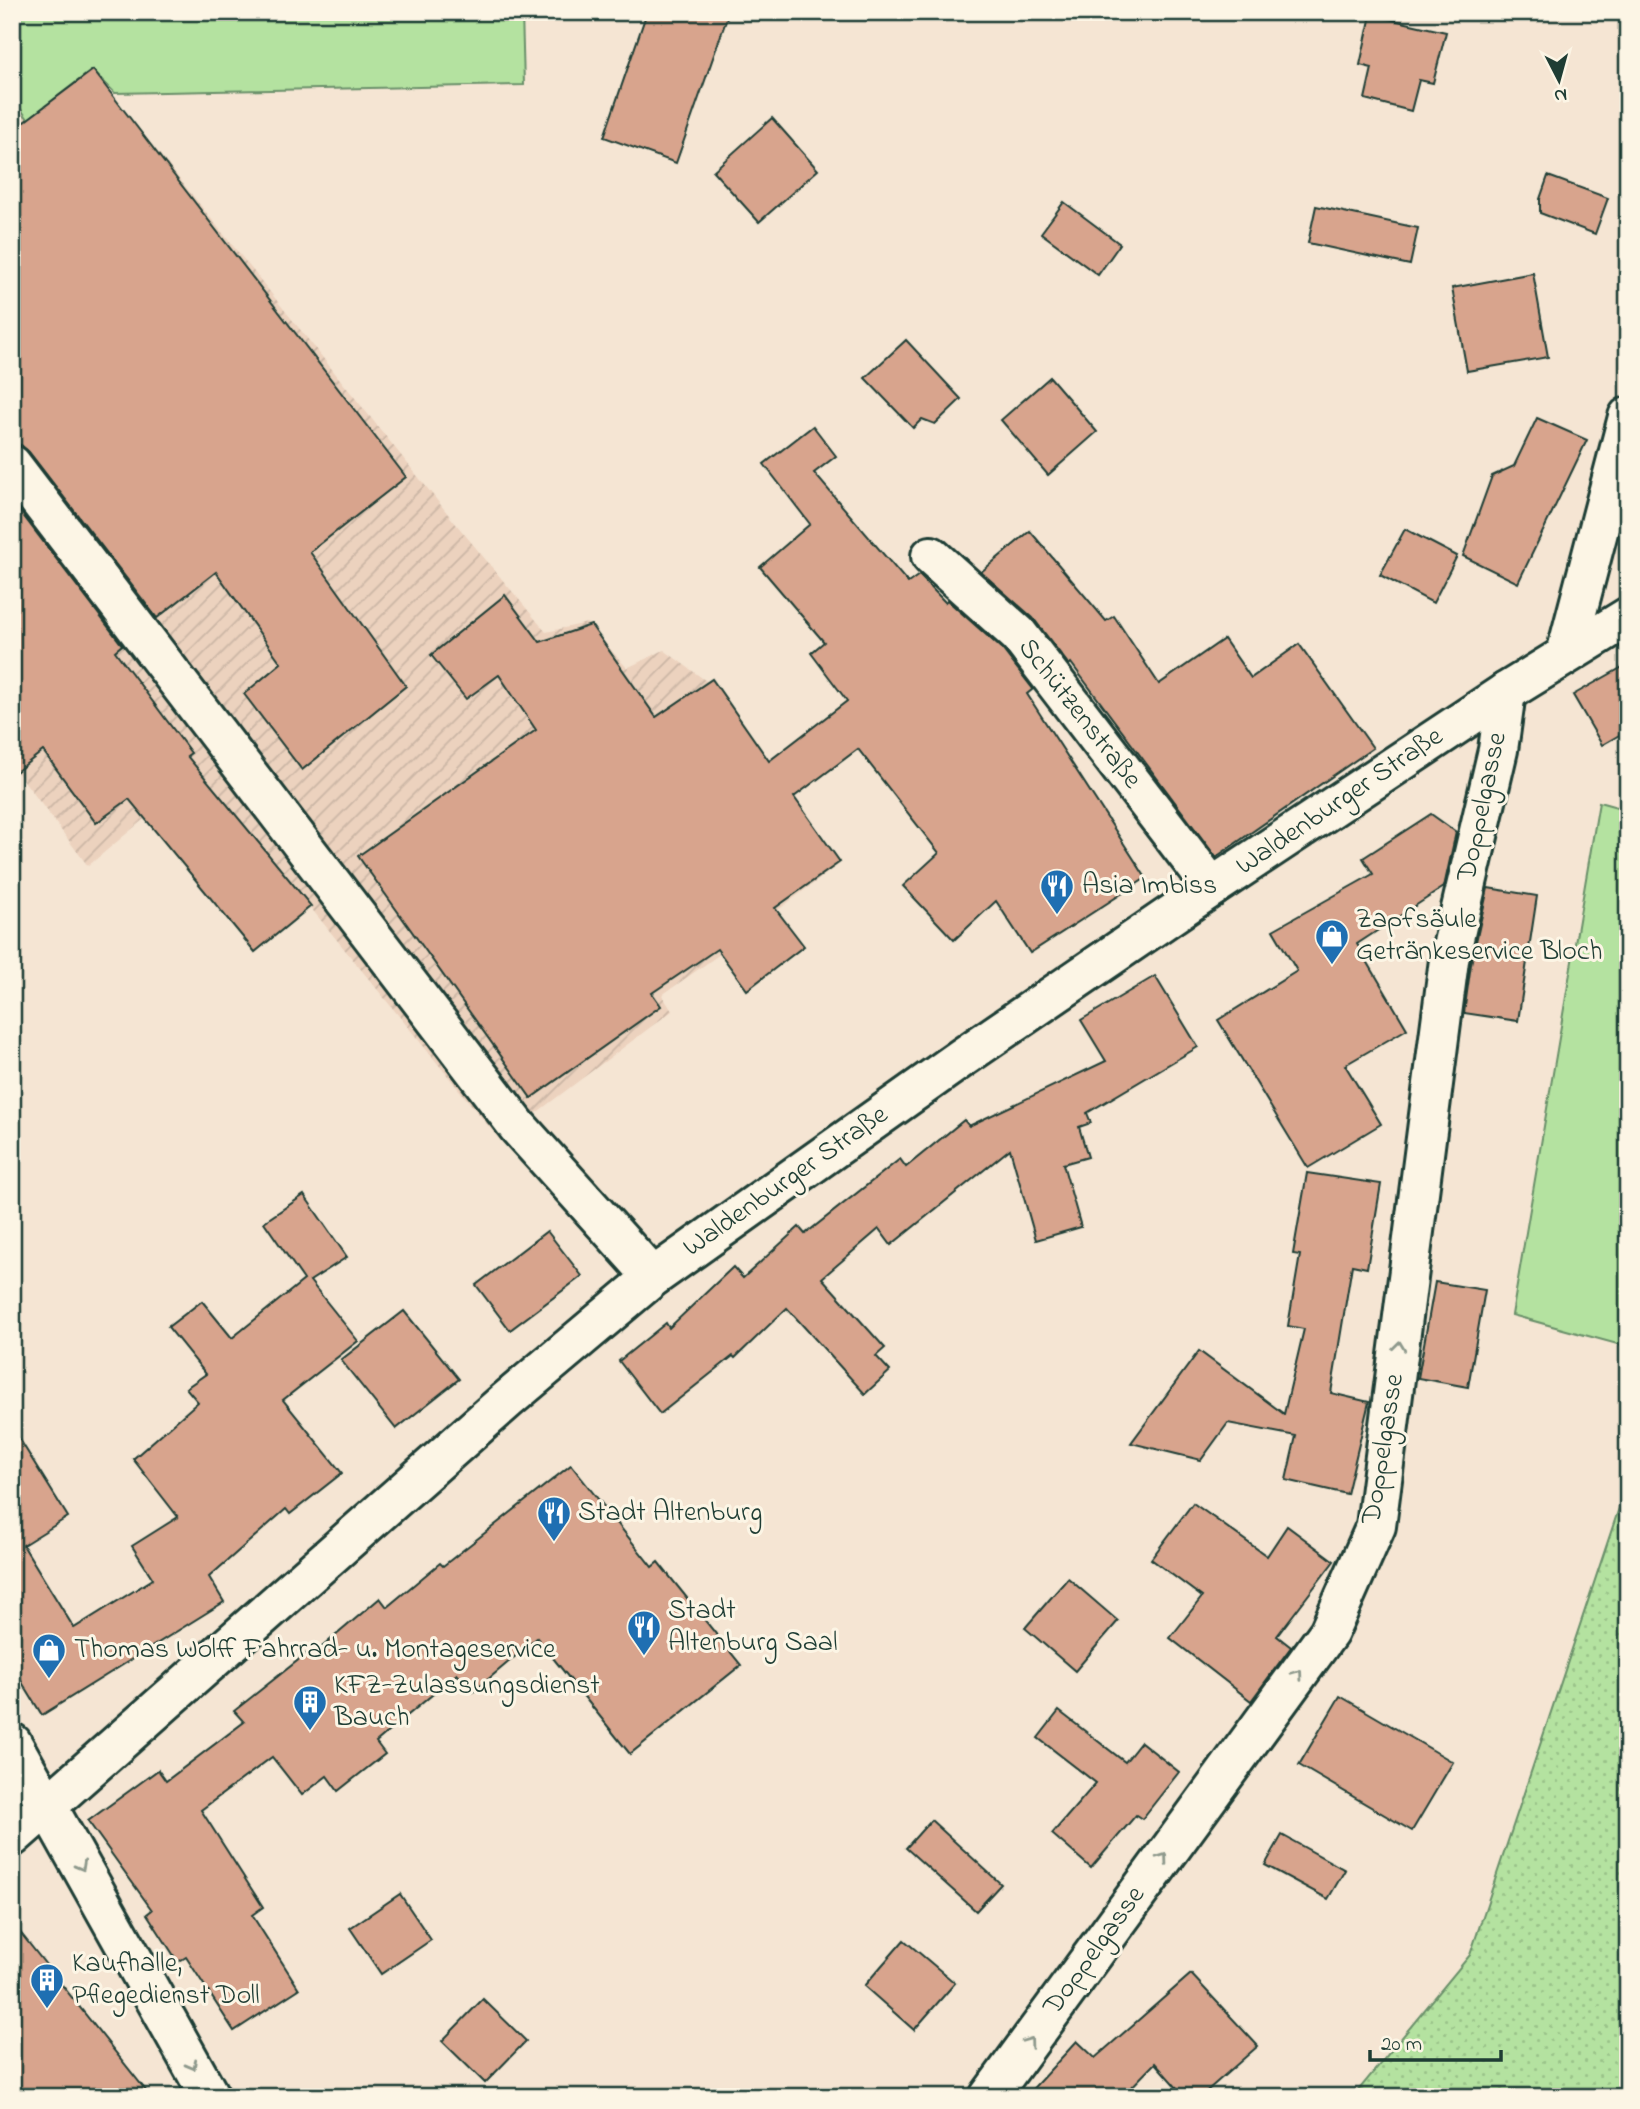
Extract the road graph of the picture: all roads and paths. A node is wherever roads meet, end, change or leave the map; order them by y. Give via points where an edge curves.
1 (1628, 417) edge
2 (12, 464) edge
3 (931, 556) dead end
4 (1628, 617) edge
5 (1566, 654) junction
6 (1506, 692) junction
7 (1212, 887) junction
8 (653, 1277) junction
9 (12, 1743) edge
10 (48, 1807) junction
11 (12, 1838) edge
12 (210, 2097) edge
13 (989, 2097) edge

1 - 5 street
2 - 8 street via 518,1127
3 - 7 street, Schützenstraße via 1018,634
4 - 5 street, Waldenburger Straße
5 - 6 street, Waldenburger Straße
6 - 7 street, Waldenburger Straße
13 -> 6 street, Doppelgasse via 1329,1632 1376,1526 1450,960 1498,750
7 - 8 street, Waldenburger Straße via 963,1056
8 - 10 street, Waldenburger Straße
9 - 10 street
10 - 11 street, Waldenburger Straße
10 -> 12 street

